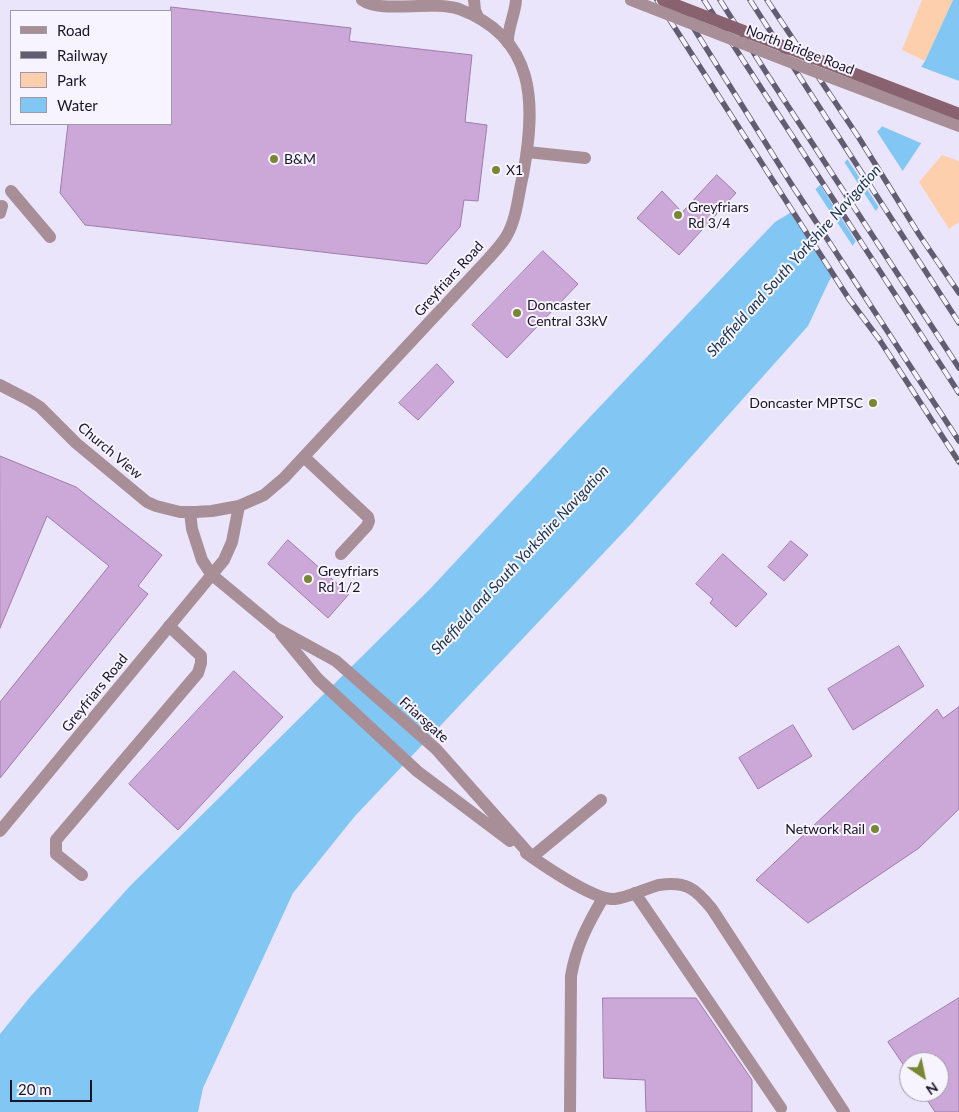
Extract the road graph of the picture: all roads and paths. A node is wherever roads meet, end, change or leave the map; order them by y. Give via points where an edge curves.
1 (362, 0) edge
2 (474, 0) edge
3 (516, 0) edge
4 (631, 0) edge
5 (663, 0) edge
6 (478, 17) junction
7 (508, 43) junction
8 (959, 114) edge
9 (959, 126) edge
10 (527, 152) junction
11 (585, 158) dead end
12 (11, 191) dead end
13 (50, 236) dead end
14 (0, 385) edge
15 (304, 457) junction
16 (239, 506) junction
17 (212, 511) joint
18 (190, 512) junction
19 (341, 554) dead end
20 (212, 574) junction
21 (169, 626) junction
22 (276, 628) junction
23 (601, 800) dead end
24 (0, 831) edge
25 (532, 857) junction
26 (82, 875) dead end
27 (634, 893) junction
28 (604, 898) junction
29 (781, 1108) dead end
30 (570, 1112) edge
31 (844, 1112) edge

1 - 6 street, Greyfriars Road via 378,6 444,4
2 - 6 street
3 - 7 street
4 - 9 street, North Bridge Road, bridge
5 - 8 street, North Bridge Road, bridge
6 - 7 street, Greyfriars Road via 498,30
7 - 10 street, Greyfriars Road via 518,57 529,92 531,118
10 - 11 street
10 - 15 street, Greyfriars Road via 514,217 506,238
12 - 13 street
14 - 18 street, Church View via 40,407 76,443 147,502 165,509
15 - 16 street, Greyfriars Road via 273,488
15 - 19 street via 368,517 367,526
16 - 17 street, Greyfriars Road
16 - 20 street, Greyfriars Road via 232,542 224,560
17 - 18 street, Church View
18 - 20 street via 202,560
20 - 21 street, Greyfriars Road
20 - 22 street, Friarsgate
21 - 24 street, Greyfriars Road
21 - 26 street via 201,656 200,668 56,840 56,854
22 - 25 street, Friarsgate via 318,679 417,771
22 - 25 street, Friarsgate via 336,661 436,749
23 - 25 street
25 - 28 street, Friarsgate
27 - 28 street
27 - 29 street
27 - 31 street via 674,882 695,889
28 - 30 street via 585,929 571,976

